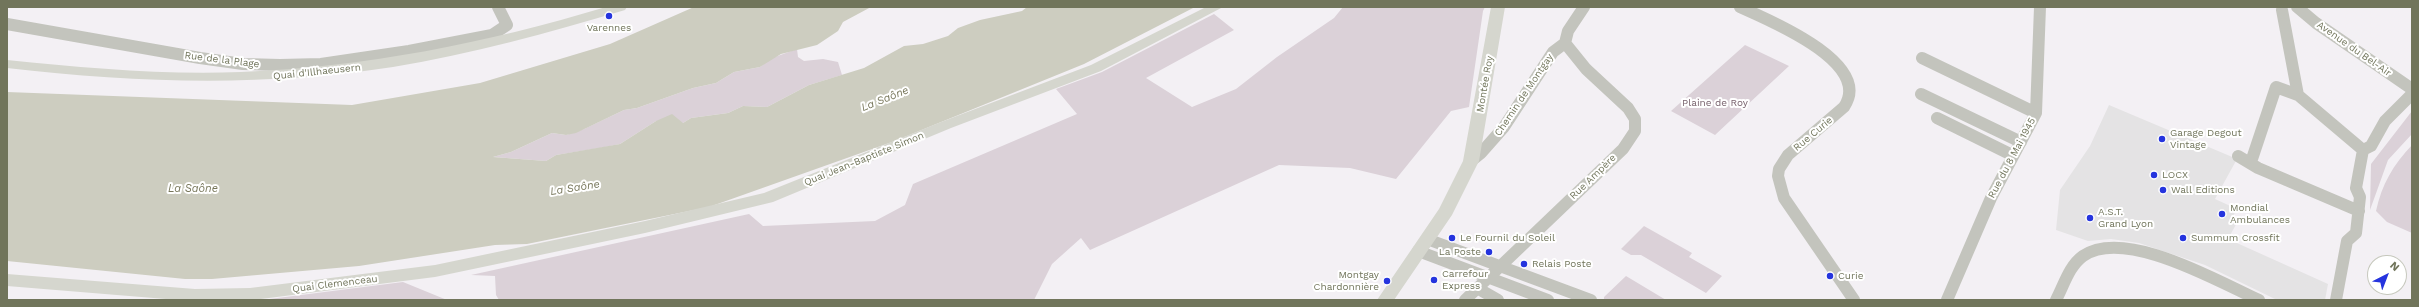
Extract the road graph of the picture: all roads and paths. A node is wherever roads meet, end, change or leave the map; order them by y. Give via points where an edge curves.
1 (498, 7) edge
2 (620, 7) edge
3 (1216, 7) edge
4 (1498, 7) edge
5 (1584, 7) edge
6 (1740, 7) edge
7 (2040, 7) edge
8 (2297, 7) edge
9 (2282, 10) dead end
10 (7, 24) edge
11 (1565, 43) junction
12 (1922, 58) dead end
13 (7, 64) edge
14 (2412, 89) edge
15 (1921, 94) dead end
16 (2412, 94) edge
17 (2298, 95) junction
18 (2036, 113) junction
19 (1937, 118) dead end
20 (2020, 142) junction
21 (2363, 150) junction
22 (2012, 155) junction
23 (2238, 156) dead end
24 (1471, 161) junction
25 (2251, 162) junction
26 (2359, 211) junction
27 (1423, 245) junction
28 (494, 259) joint
29 (1500, 266) junction
30 (1488, 278) junction
31 (7, 280) edge
32 (1478, 288) junction
33 (1385, 300) edge
34 (1465, 300) edge
35 (1498, 300) edge
36 (1548, 300) edge
37 (1591, 300) edge
38 (1854, 300) edge
39 (1947, 300) edge
40 (2056, 300) edge
41 (2259, 300) edge
42 (2336, 300) edge

1 - 10 street, Rue de la Plage via 507,25 492,35 321,64 243,64
2 - 13 main road, Quai d'Illhaeusern via 486,45 381,64 300,74 171,78 92,74
3 - 28 main road, Quai Jean-Baptiste Simon via 1096,68 768,198
4 - 24 main road, Montée Roy
5 - 11 street, Chemin de Montgay via 1568,31
6 - 38 street, Rue Curie via 1822,50 1836,61 1850,85 1849,97 1838,114 1789,154 1779,169 1784,198
7 - 18 street, Rue du 8 Mai 1945
8 - 14 street, Avenue du Bel-Air
9 - 17 street
11 - 24 street, Chemin de Montgay via 1553,52 1497,136 1480,156
11 - 29 street, Rue Ampère via 1586,69 1628,108 1634,119 1635,131 1623,149
12 - 18 street
15 - 20 street
16 - 21 street via 2385,121 2371,146
17 - 21 street
17 - 25 street via 2276,87
18 - 20 street, Rue du 8 Mai 1945
19 - 22 street
20 - 22 street, Rue du 8 Mai 1945
21 - 26 street via 2356,188 2360,197
22 - 39 street, Rue du 8 Mai 1945
23 - 25 street
24 - 27 main road, Montée Roy via 1446,211
25 - 26 street via 2258,168
26 - 42 street via 2356,233 2347,241
27 - 29 street
27 - 30 street
27 - 33 main road, Montée Roy
28 - 31 main road, Quai Clemenceau via 435,271 229,296
29 - 30 street, Rue Ampère
29 - 37 street
30 - 32 street, Rue Ampère
30 - 36 street
32 - 34 street, Rue Ampère
32 - 35 street
40 - 41 street via 2074,265 2082,257 2113,248 2162,256

